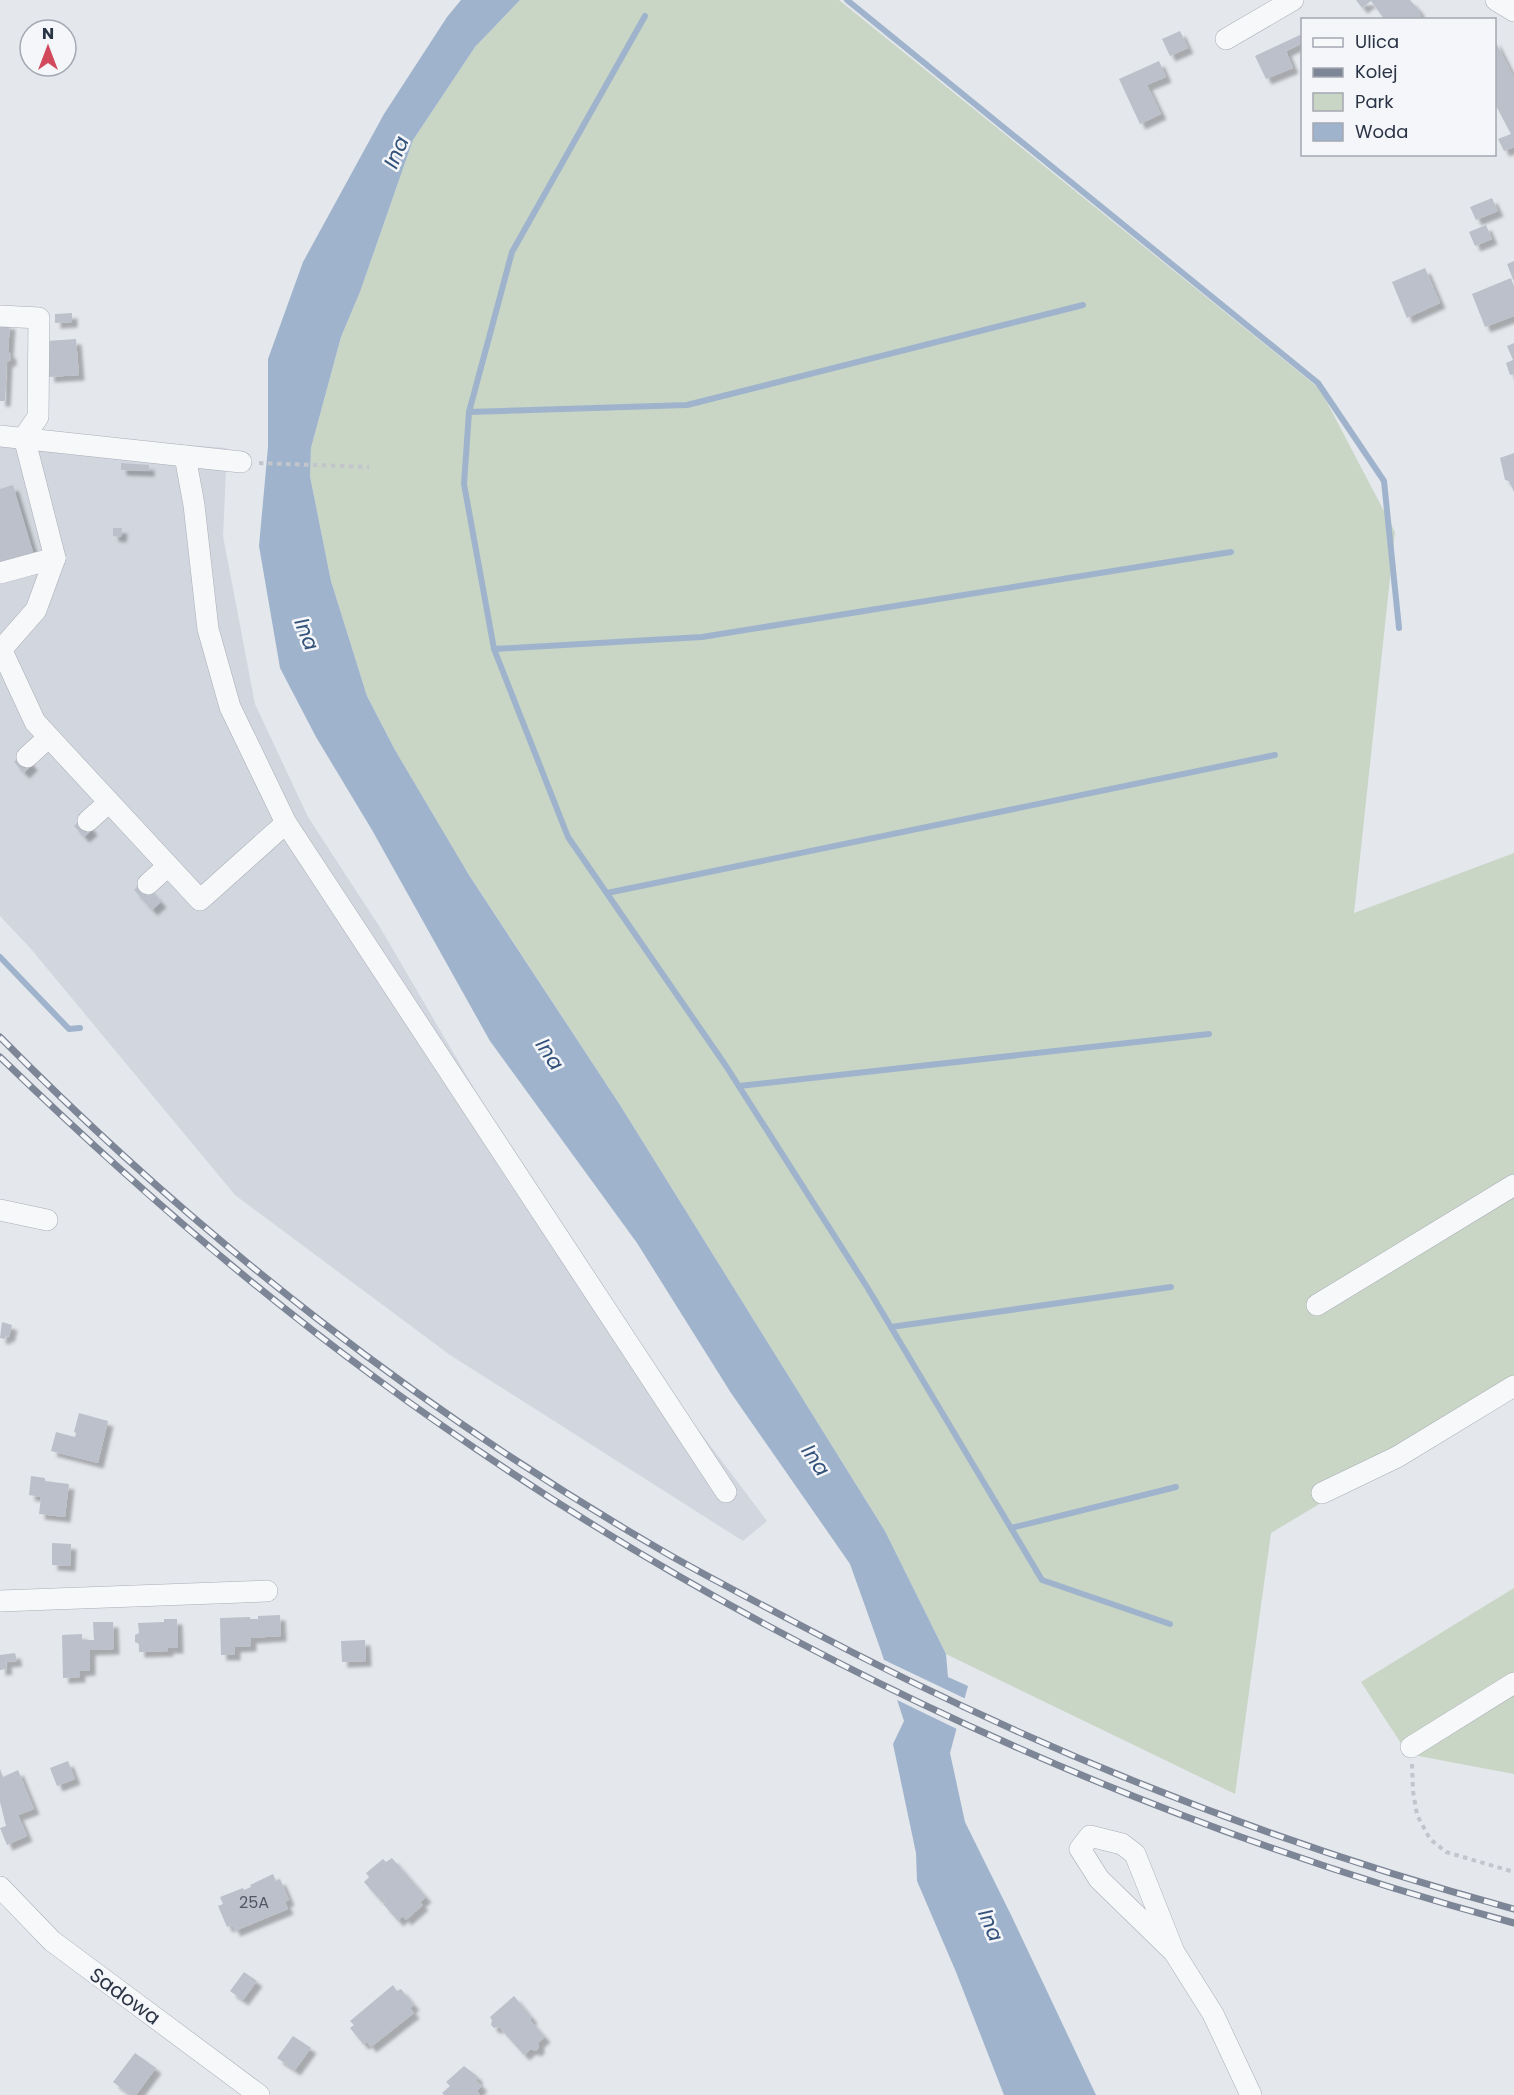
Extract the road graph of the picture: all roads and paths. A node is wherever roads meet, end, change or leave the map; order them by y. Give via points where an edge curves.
1 (1293, 0) edge
2 (1496, 0) edge
3 (1514, 11) edge
4 (1226, 39) dead end
5 (0, 316) edge
6 (0, 436) edge
7 (24, 437) junction
8 (185, 456) junction
9 (241, 462) joint
10 (369, 467) dead end
11 (55, 558) junction
12 (0, 573) edge
13 (1, 651) edge
14 (49, 737) junction
15 (27, 757) dead end
16 (109, 802) junction
17 (88, 821) dead end
18 (286, 823) junction
19 (168, 866) junction
20 (148, 884) dead end
21 (1514, 1185) edge
22 (0, 1210) edge
23 (47, 1220) dead end
24 (1317, 1305) dead end
25 (1514, 1386) edge
26 (726, 1492) dead end
27 (1323, 1492) dead end
28 (267, 1591) dead end
29 (0, 1601) edge
30 (1514, 1683) edge
31 (1411, 1747) joint
32 (1514, 1872) edge
33 (0, 1887) edge
34 (1174, 1952) junction
35 (259, 2095) edge
36 (1251, 2095) edge

1 - 4 street
2 - 3 street
5 - 7 street via 39,318 38,417
6 - 7 street
7 - 8 street
7 - 11 street
8 - 9 street
8 - 18 street via 208,629 230,707
9 - 10 path
11 - 12 street
11 - 13 street via 36,610
13 - 14 street via 35,722
14 - 15 street
14 - 16 street
16 - 17 street
16 - 19 street
18 - 19 street via 200,900
18 - 26 street
19 - 20 street
21 - 24 street
22 - 23 street
25 - 27 street via 1397,1457
28 - 29 street
30 - 31 street
31 - 32 path via 1417,1815 1430,1839 1446,1852
33 - 35 street, Sadowa via 52,1941
34 - 34 street via 1135,1854 1122,1844 1090,1836 1080,1849 1099,1879
34 - 36 street via 1213,2014

